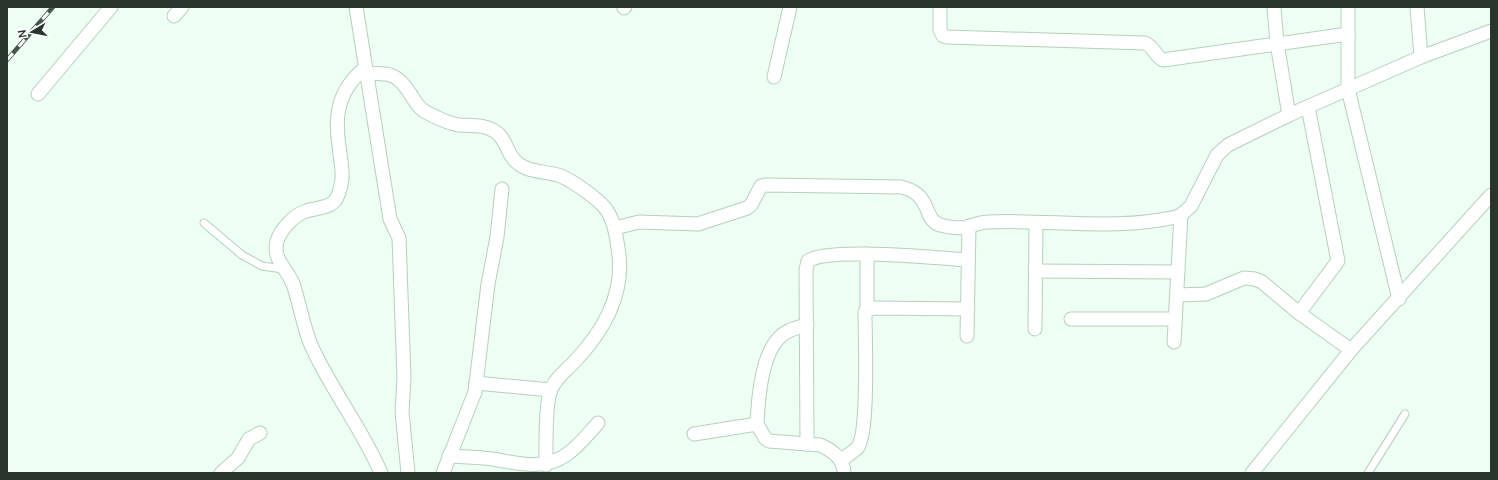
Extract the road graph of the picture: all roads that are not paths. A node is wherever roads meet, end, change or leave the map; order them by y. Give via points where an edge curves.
1 (111, 7) edge
2 (356, 7) edge
3 (790, 7) edge
4 (940, 7) edge
5 (1274, 7) edge
6 (1348, 7) edge
7 (1417, 7) edge
8 (1491, 31) edge
9 (1348, 34) junction
10 (1277, 42) junction
11 (1421, 57) junction
12 (366, 71) junction
13 (774, 77) dead end
14 (1348, 89) junction
15 (38, 94) dead end
16 (1308, 107) junction
17 (1289, 115) junction
18 (502, 189) dead end
19 (1491, 195) edge
20 (1181, 215) junction
21 (204, 223) dead end
22 (1036, 223) junction
23 (969, 226) junction
24 (614, 228) junction
25 (867, 254) junction
26 (968, 260) junction
27 (283, 270) junction
28 (1036, 271) junction
29 (1178, 272) junction
30 (1177, 295) junction
31 (1399, 299) junction
32 (968, 309) junction
33 (867, 310) junction
34 (1299, 313) junction
35 (1071, 319) dead end
36 (1175, 319) junction
37 (807, 325) junction
38 (1035, 329) dead end
39 (967, 336) dead end
40 (1174, 342) dead end
41 (1351, 350) junction
42 (476, 383) junction
43 (551, 390) junction
44 (1405, 414) dead end
45 (598, 423) dead end
46 (757, 424) junction
47 (260, 433) dead end
48 (694, 434) dead end
49 (807, 444) junction
50 (449, 456) junction
51 (841, 460) junction
52 (546, 465) junction
53 (221, 473) edge
54 (381, 473) edge
55 (408, 473) edge
56 (443, 473) edge
57 (844, 473) edge
58 (1252, 473) edge
59 (1368, 473) edge

1 - 15 street
2 - 12 street
3 - 13 street
4 - 10 street via 940,30 943,36 947,37 1145,43 1163,60
5 - 10 street
6 - 9 street
7 - 11 street
8 - 11 street
9 - 10 street
9 - 14 street
10 - 17 street
11 - 14 street
12 - 24 street via 396,76 419,107 426,112 454,124 482,126 497,133 518,164 528,169 561,176 597,200 606,209
12 - 27 street via 345,89 340,101 338,138 342,173 338,195 330,206 300,214 287,225 278,239 276,248 276,256
12 - 55 street via 390,220 399,238 404,378 402,412
14 - 16 street
14 - 31 street
16 - 17 street
16 - 34 street via 1338,261
17 - 20 street via 1222,149 1191,206
18 - 42 street
19 - 31 street
20 - 22 street via 1137,222
20 - 29 street
21 - 27 lane via 242,255 262,266
22 - 23 street via 988,222
22 - 28 street
23 - 24 street via 961,228 938,224 918,193 911,189 765,185 760,186 747,208 707,222 639,222
23 - 26 street
24 - 43 street via 620,275 617,297 599,332 560,375
25 - 26 street
25 - 33 street
25 - 37 street via 816,258 808,261
26 - 32 street
27 - 54 street via 292,283 311,345 370,448
28 - 29 street
28 - 38 street
29 - 30 street
30 - 34 street via 1206,294 1244,278 1255,279
30 - 36 street
31 - 41 street
32 - 33 street
32 - 39 street
33 - 51 street via 865,416 858,447
34 - 41 street
35 - 36 street
36 - 40 street
37 - 46 street via 784,333 772,347 761,384
37 - 49 street
41 - 58 street
42 - 43 street
42 - 50 street via 474,396
43 - 52 street via 548,401
44 - 59 lane
45 - 52 street via 574,449
46 - 48 street
46 - 49 street via 769,441
47 - 53 street via 249,439 238,458
49 - 51 street via 826,448
50 - 52 street via 477,457 523,465
50 - 56 street
51 - 57 street

